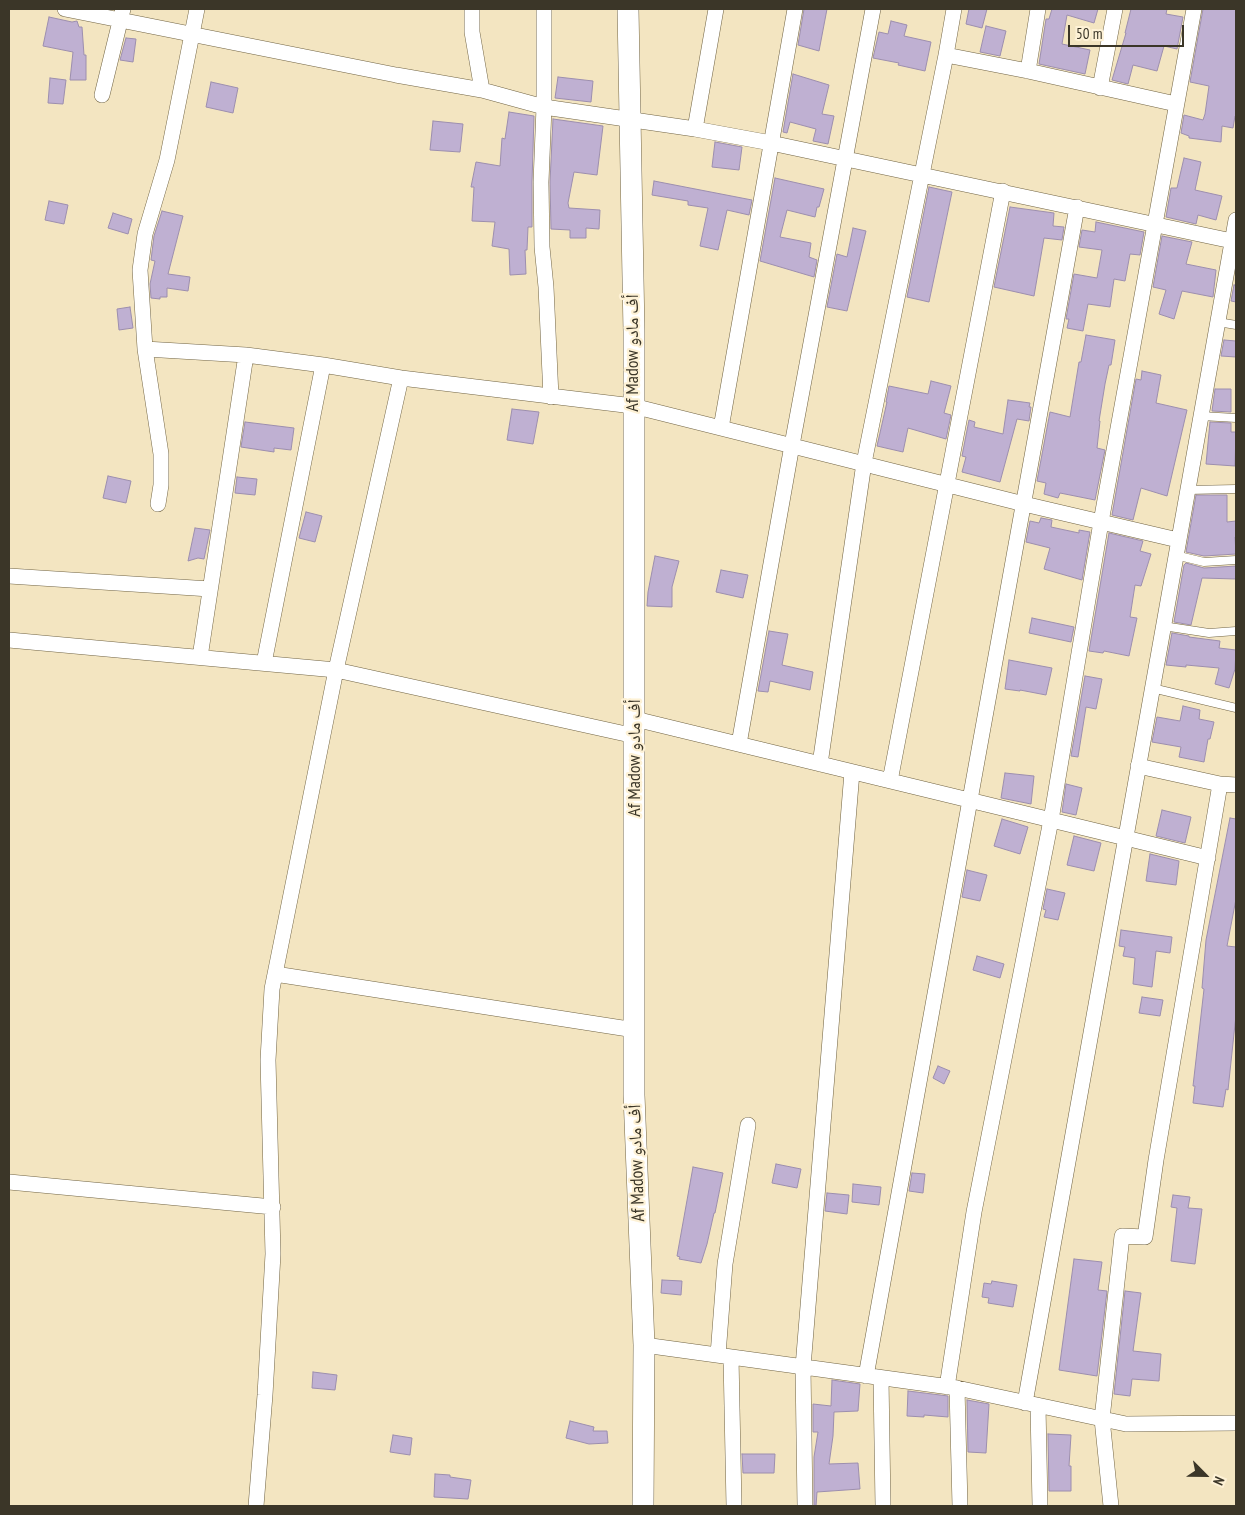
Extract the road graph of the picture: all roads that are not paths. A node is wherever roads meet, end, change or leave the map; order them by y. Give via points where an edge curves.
1 (66, 9) edge
2 (197, 9) edge
3 (472, 9) edge
4 (544, 9) edge
5 (628, 9) edge
6 (716, 9) edge
7 (795, 9) edge
8 (874, 9) edge
9 (954, 9) edge
10 (1038, 9) edge
11 (1115, 9) edge
12 (1194, 9) edge
13 (122, 14) edge
14 (191, 34) junction
15 (946, 55) junction
16 (1028, 71) junction
17 (1100, 88) junction
18 (482, 90) junction
19 (102, 95) dead end
20 (1176, 104) junction
21 (544, 108) junction
22 (631, 120) junction
23 (695, 129) junction
24 (771, 143) junction
25 (845, 158) junction
26 (923, 174) junction
27 (1003, 192) junction
28 (1077, 207) junction
29 (1236, 220) edge
30 (1155, 224) junction
31 (1232, 241) junction
32 (1233, 257) edge
33 (1218, 322) junction
34 (1236, 325) edge
35 (145, 349) junction
36 (246, 356) junction
37 (323, 365) junction
38 (401, 378) junction
39 (551, 396) junction
40 (633, 406) junction
41 (1201, 416) junction
42 (1236, 418) edge
43 (721, 428) junction
44 (792, 446) junction
45 (864, 464) junction
46 (946, 484) junction
47 (1236, 489) edge
48 (1187, 490) junction
49 (158, 504) dead end
50 (1024, 504) junction
51 (1101, 522) junction
52 (1177, 548) junction
53 (1236, 560) edge
54 (9, 576) edge
55 (210, 590) junction
56 (1163, 626) junction
57 (1236, 631) edge
58 (9, 640) edge
59 (200, 658) junction
60 (264, 664) junction
61 (336, 670) junction
62 (1152, 688) junction
63 (1236, 708) edge
64 (635, 727) junction
65 (739, 744) junction
66 (820, 764) junction
67 (1138, 766) junction
68 (852, 772) junction
69 (890, 781) junction
70 (1220, 784) junction
71 (1236, 785) edge
72 (970, 800) junction
73 (1051, 820) junction
74 (1125, 838) junction
75 (1208, 858) junction
76 (275, 974) junction
77 (635, 1030) junction
78 (748, 1125) dead end
79 (9, 1182) edge
80 (273, 1206) junction
81 (644, 1345) junction
82 (724, 1356) junction
83 (803, 1367) junction
84 (866, 1376) junction
85 (881, 1378) junction
86 (952, 1387) junction
87 (1032, 1404) junction
88 (1102, 1419) junction
89 (1236, 1423) edge
90 (256, 1506) edge
91 (644, 1506) edge
92 (734, 1506) edge
93 (805, 1506) edge
94 (883, 1506) edge
95 (960, 1506) edge
96 (1040, 1506) edge
97 (1111, 1506) edge

1 - 13 street
2 - 14 street
3 - 18 street via 472,32
4 - 21 street
5 - 22 street, Af Madow أف مادو
6 - 23 street
7 - 24 street
8 - 25 street
9 - 15 street
10 - 16 street
11 - 17 street
12 - 20 street
13 - 14 street
13 - 19 street
14 - 18 street
14 - 35 street via 167,160 145,234 140,270
15 - 16 street
15 - 26 street
16 - 17 street
17 - 20 street
18 - 21 street
20 - 30 street
21 - 22 street
21 - 39 street via 542,238
22 - 23 street
22 - 40 street, Af Madow أف مادو
23 - 24 street
24 - 25 street
24 - 43 street
25 - 26 street
25 - 44 street
26 - 27 street
26 - 45 street
27 - 28 street
27 - 46 street
28 - 30 street
28 - 50 street
29 - 31 street
30 - 31 street
30 - 51 street
31 - 32 street
32 - 33 street
33 - 34 lane
33 - 41 street
35 - 36 street
35 - 49 street via 161,454
36 - 37 street
36 - 55 street
37 - 38 street
37 - 60 street
38 - 39 street
38 - 61 street
39 - 40 street
40 - 43 street
40 - 64 street, Af Madow أف مادو
41 - 42 lane
41 - 48 street
43 - 44 street
44 - 45 street
44 - 65 street
45 - 46 street
45 - 66 street
46 - 50 street
46 - 69 street
47 - 48 lane
48 - 52 street
50 - 51 street
50 - 72 street
51 - 52 street
51 - 73 street
52 - 53 lane via 1204,562
52 - 56 street
54 - 55 street
55 - 59 street
56 - 57 lane via 1209,633
56 - 62 street
58 - 59 street
59 - 60 street
60 - 61 street
61 - 64 street
61 - 76 street
62 - 63 lane
62 - 67 street
64 - 65 street
64 - 77 street, Af Madow أف مادو
65 - 66 street
66 - 68 street
67 - 70 street
67 - 74 street
68 - 69 street
68 - 83 street
69 - 72 street
70 - 71 street
70 - 75 street
72 - 73 street
72 - 84 street
73 - 74 street
73 - 86 street via 974,1212
74 - 75 street
74 - 87 street
75 - 88 street via 1145,1237 1122,1236
76 - 77 street
76 - 80 street via 268,1060
77 - 81 street, Af Madow أف مادو via 634,1095
78 - 82 street via 725,1264
79 - 80 street
80 - 90 street via 272,1273
81 - 82 street
81 - 91 street, Af Madow أف مادو
82 - 83 street
82 - 92 street
83 - 84 street
83 - 93 street
84 - 85 street
85 - 86 street
85 - 94 street
86 - 87 street
86 - 95 street
87 - 88 street
87 - 96 street
88 - 89 street via 1126,1424
88 - 97 street

